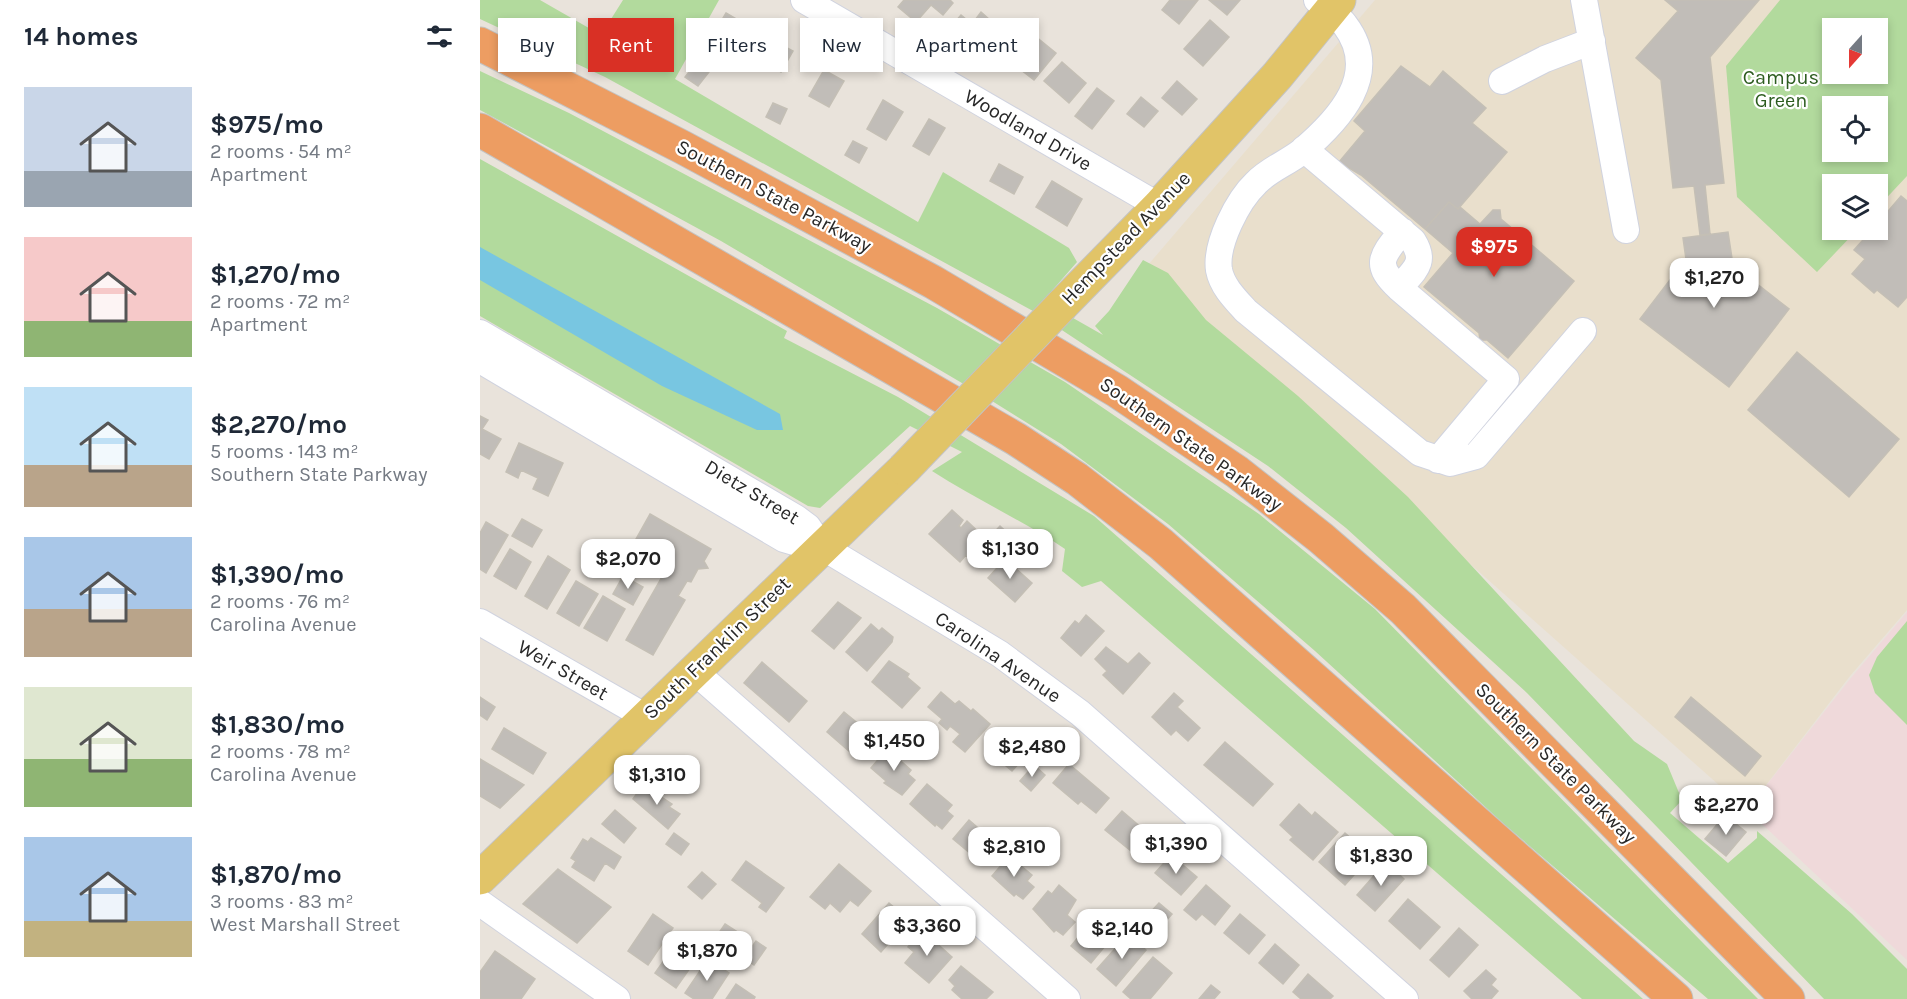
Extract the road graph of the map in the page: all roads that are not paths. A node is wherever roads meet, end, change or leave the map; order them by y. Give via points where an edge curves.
1 (804, 0) edge
2 (1584, 0) edge
3 (1329, 4) edge
4 (1592, 41) junction
5 (480, 44) edge
6 (1502, 81) dead end
7 (480, 130) edge
8 (1304, 149) junction
9 (1158, 206) junction
10 (1626, 230) dead end
11 (1583, 331) dead end
12 (480, 333) edge
13 (480, 360) edge
14 (635, 422) junction
15 (621, 443) junction
16 (1438, 460) junction
17 (904, 469) joint
18 (821, 546) junction
19 (480, 622) edge
20 (694, 671) junction
21 (646, 717) junction
22 (480, 878) edge
23 (480, 903) edge
24 (617, 999) edge
25 (1067, 999) edge
26 (1405, 999) edge
27 (1676, 999) edge
28 (1788, 999) edge

1 - 9 street, Woodland Drive
2 - 4 street
3 - 8 street via 1356,47 1358,80 1352,98
3 - 9 main road, Hempstead Avenue via 1277,76
4 - 6 street
4 - 10 street
5 - 28 highway, Southern State Parkway via 744,180 964,300 1118,391 1237,472 1403,609
7 - 27 highway via 1077,478 1161,544
8 - 16 street via 1413,241 1420,252 1420,263 1399,288 1506,379
8 - 16 street via 1256,182 1241,201 1222,246 1219,269 1227,290 1246,311 1420,453
9 - 17 main road, Hempstead Avenue, bridge
11 - 16 street via 1476,456 1450,464
12 - 14 street, Dietz Street
13 - 15 street, Dietz Street
14 - 15 street
14 - 18 street, Dietz Street via 808,526
15 - 18 street, Dietz Street via 784,539
17 - 18 main road, South Franklin Street
18 - 20 main road, South Franklin Street
18 - 26 street, Carolina Avenue via 1000,654 1080,713
19 - 21 street, Weir Street
20 - 21 main road, South Franklin Street
20 - 25 street
21 - 22 main road, South Franklin Street
23 - 24 street

